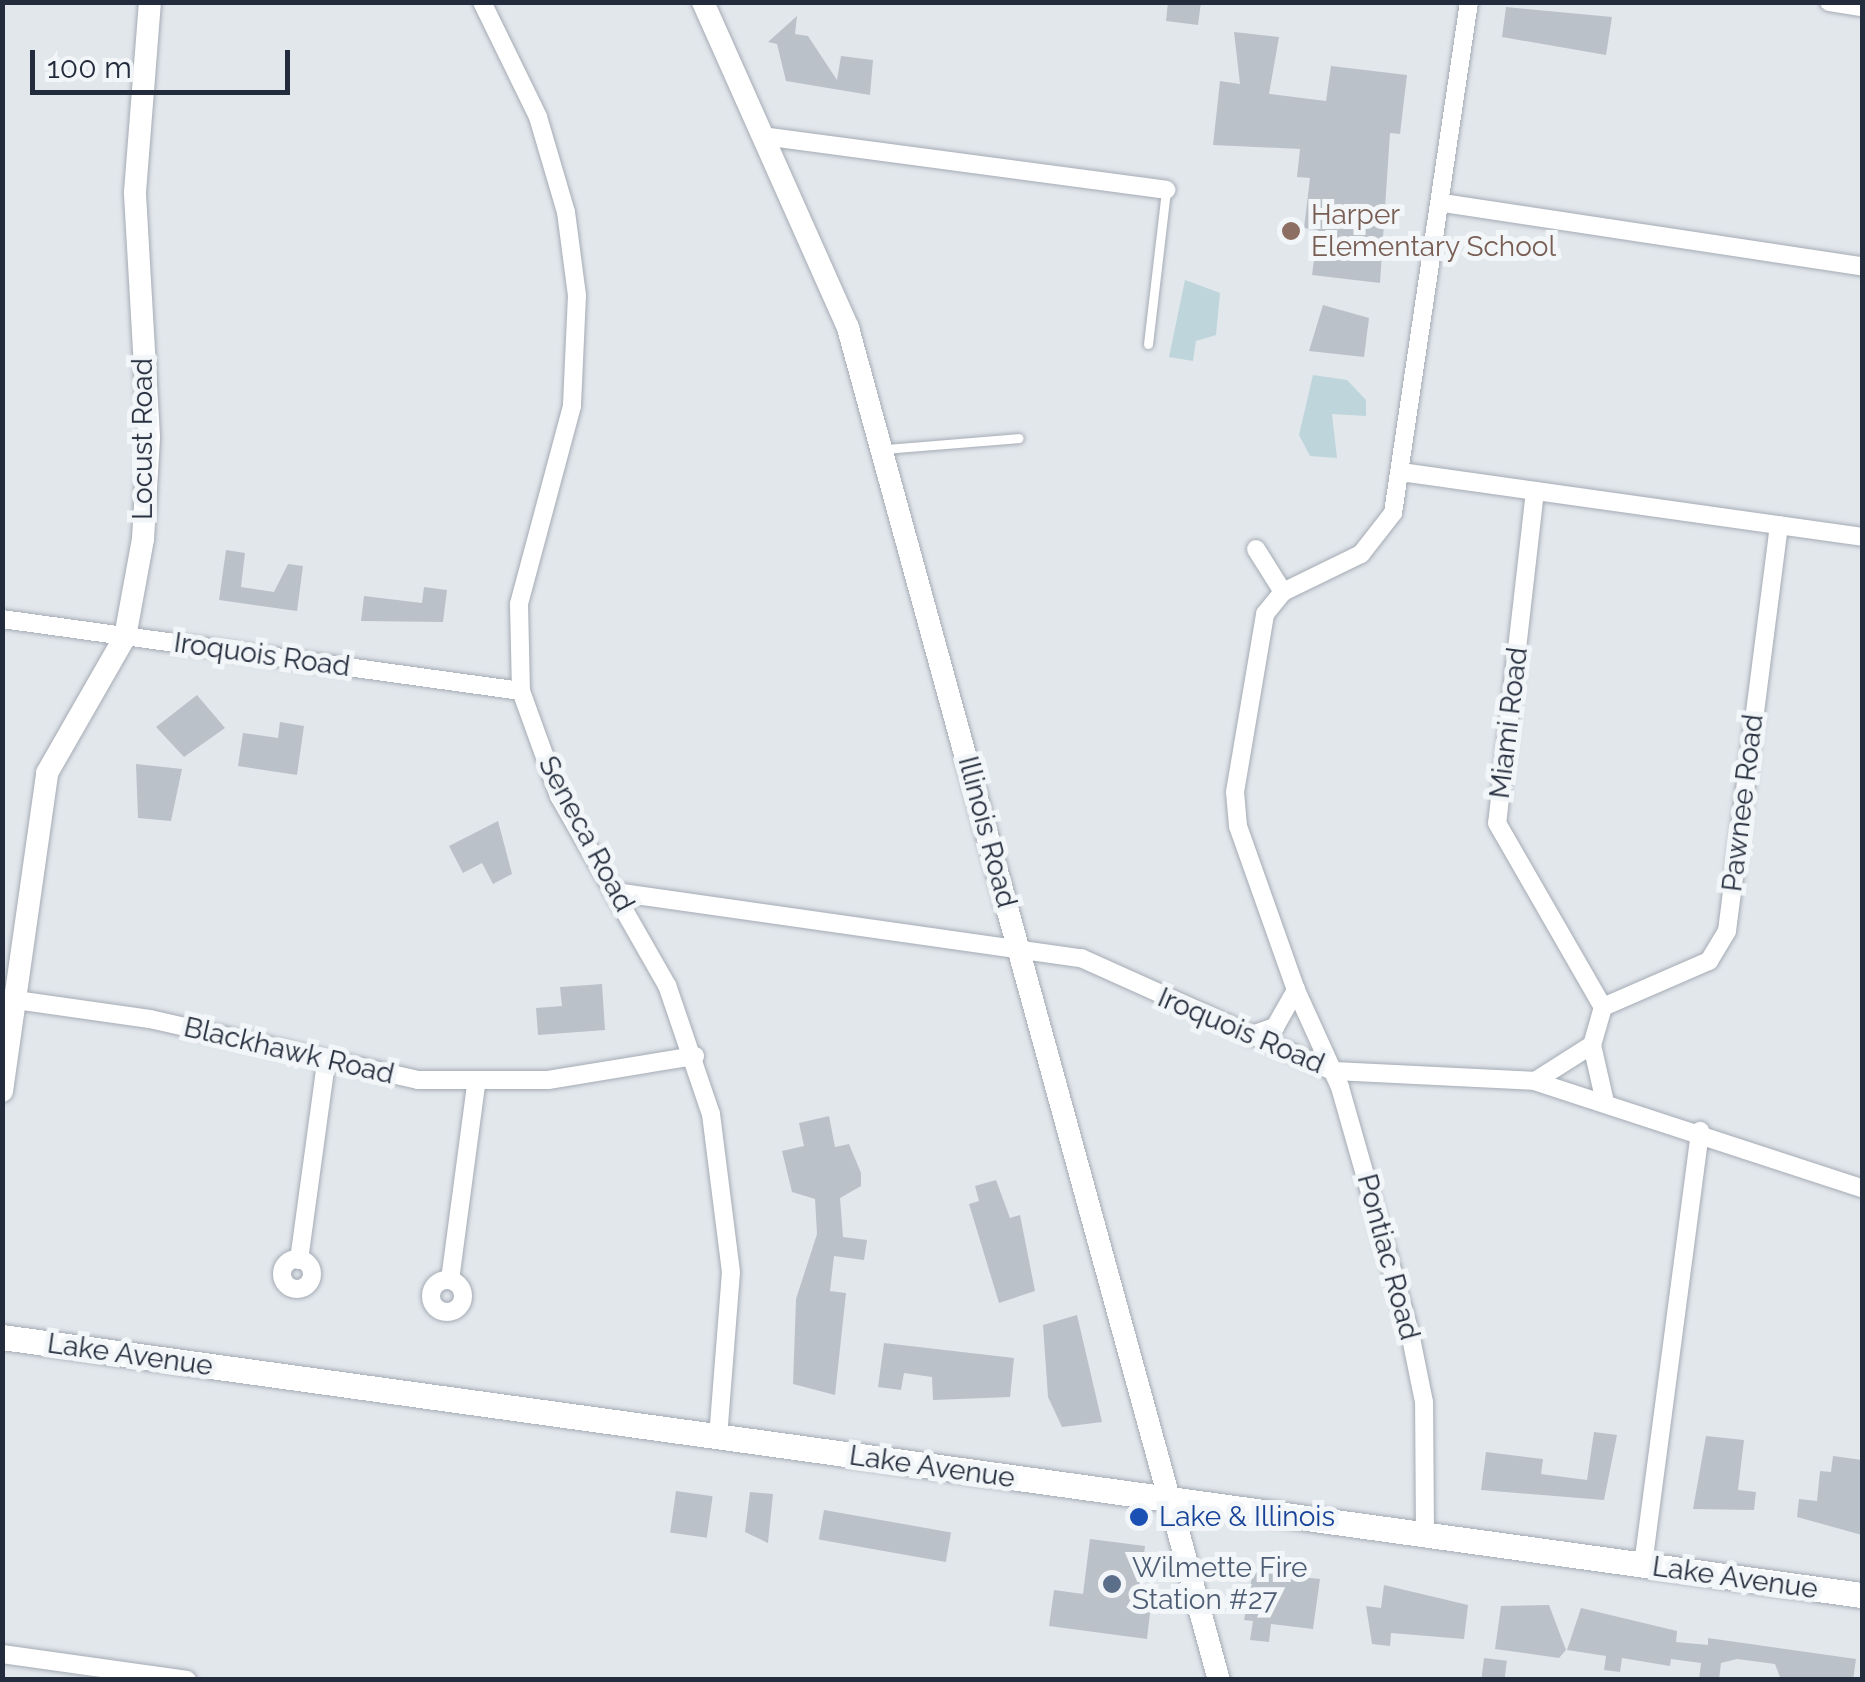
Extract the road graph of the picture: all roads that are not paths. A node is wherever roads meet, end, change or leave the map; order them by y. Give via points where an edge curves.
1 (150, 2) edge
2 (482, 2) edge
3 (703, 2) edge
4 (1469, 2) edge
5 (1829, 2) edge
6 (1862, 7) edge
7 (763, 136) junction
8 (1166, 190) joint
9 (1443, 203) junction
10 (1862, 266) edge
11 (1148, 344) dead end
12 (1019, 438) dead end
13 (882, 449) junction
14 (1401, 472) junction
15 (1535, 491) junction
16 (1779, 525) junction
17 (1862, 537) edge
18 (1256, 548) dead end
19 (1283, 592) junction
20 (2, 619) edge
21 (125, 637) junction
22 (521, 690) junction
23 (615, 892) junction
24 (1020, 948) junction
25 (1296, 990) junction
26 (8, 999) edge
27 (1602, 1007) junction
28 (1248, 1036) junction
29 (1592, 1045) junction
30 (696, 1056) junction
31 (326, 1064) junction
32 (1333, 1071) junction
33 (1534, 1081) junction
34 (476, 1084) junction
35 (2, 1091) edge
36 (1605, 1102) junction
37 (1700, 1131) junction
38 (1862, 1188) edge
39 (299, 1260) dead end
40 (450, 1280) dead end
41 (2, 1337) edge
42 (718, 1437) junction
43 (1172, 1502) junction
44 (1424, 1535) junction
45 (1643, 1565) junction
46 (1862, 1595) edge
47 (2, 1654) edge
48 (187, 1680) edge
49 (1219, 1680) edge

1 - 21 street, Locust Road via 134,192 148,485
2 - 22 street, Seneca Road via 538,117 577,295 572,406 519,604
3 - 7 street, Illinois Road
4 - 9 street
5 - 6 street
7 - 8 street
7 - 13 street, Illinois Road via 848,328
8 - 11 lane
9 - 10 street
9 - 14 street
12 - 13 lane
13 - 24 street, Illinois Road
14 - 15 street
14 - 19 street via 1378,540 1318,582
15 - 16 street
15 - 27 street, Miami Road via 1497,822
16 - 17 street
16 - 27 street, Pawnee Road via 1727,930 1709,961
18 - 19 street
19 - 25 street, Pontiac Road via 1253,650 1235,810
20 - 21 street, Iroquois Road
21 - 22 street, Iroquois Road
21 - 26 street, Locust Road via 47,774
22 - 23 street, Seneca Road via 560,796
23 - 24 street, Iroquois Road
23 - 30 street, Seneca Road
24 - 28 street, Iroquois Road via 1110,970
24 - 43 street, Illinois Road
25 - 28 street via 1275,1027
25 - 32 street, Pontiac Road
26 - 31 street, Blackhawk Road via 150,1019
26 - 35 street, Locust Road
27 - 29 street
28 - 32 street, Iroquois Road
29 - 33 street
29 - 36 street
30 - 34 street, Blackhawk Road
30 - 42 street, Seneca Road via 729,1220
31 - 34 street, Blackhawk Road
31 - 39 street
32 - 33 street, Iroquois Road
32 - 44 street, Pontiac Road via 1424,1402
33 - 36 street, Iroquois Road
34 - 40 street
36 - 37 street, Iroquois Road
37 - 38 street, Iroquois Road
37 - 45 street
41 - 42 main road, Lake Avenue
42 - 43 main road, Lake Avenue
43 - 44 main road, Lake Avenue
43 - 49 street, Illinois Road
44 - 45 main road, Lake Avenue
45 - 46 main road, Lake Avenue
47 - 48 street

